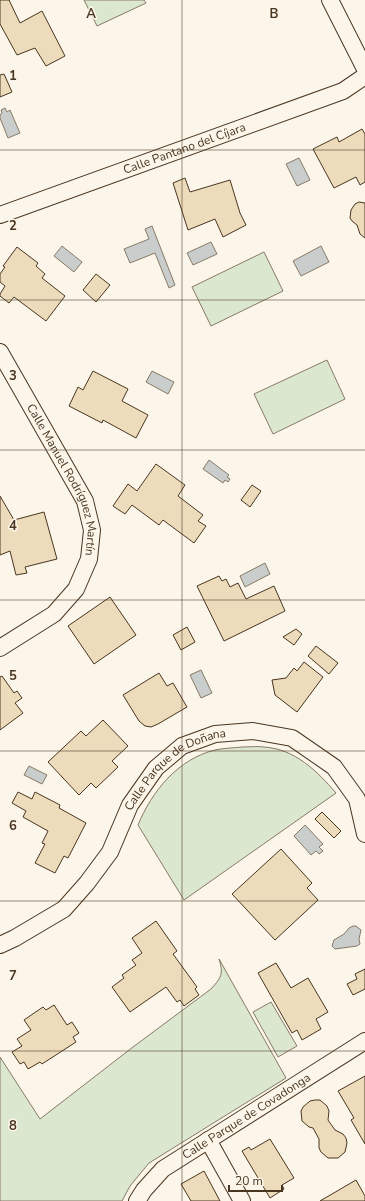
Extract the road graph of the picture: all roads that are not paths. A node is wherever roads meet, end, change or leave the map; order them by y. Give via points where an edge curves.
1 (330, 0) edge
2 (365, 69) edge
3 (365, 76) edge
4 (0, 215) edge
5 (0, 352) edge
6 (0, 648) edge
7 (365, 834) edge
8 (0, 945) edge
9 (365, 1041) edge
10 (208, 1140) junction
11 (137, 1201) edge
12 (242, 1201) edge

1 - 2 street
3 - 4 street, Calle Pantano del Cíjara via 343,91
5 - 6 street, Calle Manuel Rodríguez Martín via 85,501 92,530 89,559 76,590 54,614
7 - 8 street, Calle Parque de Doñana via 357,799 334,767 292,738 253,731 215,734 182,746 156,768 130,804 110,852 64,909
9 - 10 street, Calle Parque de Covadonga
10 - 11 street, Calle Parque de Covadonga via 163,1169
10 - 12 street

